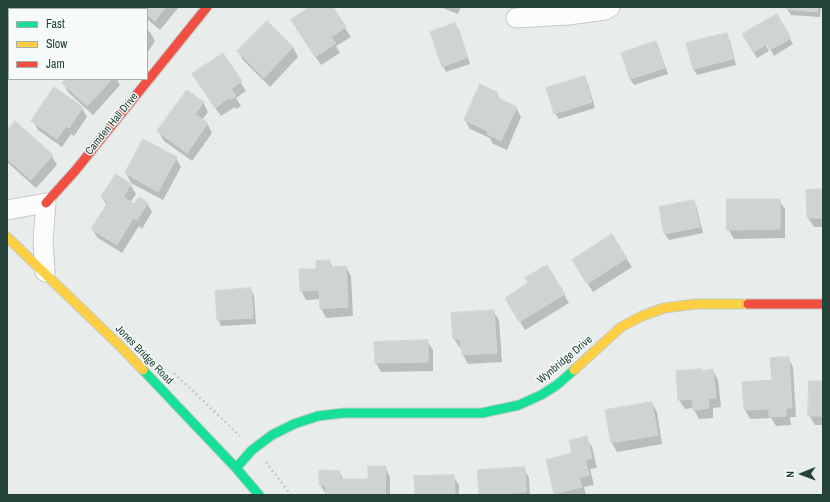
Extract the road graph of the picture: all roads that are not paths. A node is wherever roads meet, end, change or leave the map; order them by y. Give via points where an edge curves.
1 (207, 7) edge
2 (610, 7) edge
3 (516, 18) dead end
4 (46, 203) junction
5 (7, 210) edge
6 (7, 237) edge
7 (45, 272) junction
8 (823, 304) edge
9 (236, 468) junction
10 (258, 495) edge

1 - 4 street, Camden Hall Drive via 75,171
2 - 3 street via 605,10 568,15
4 - 5 street
4 - 7 street via 43,240
6 - 7 street, Jones Bridge Road
7 - 9 street, Jones Bridge Road via 119,345
8 - 9 street, Wynbridge Drive via 696,304 664,308 621,327 557,385 520,405 482,413 344,413 318,416 272,435 252,450
9 - 10 street, Jones Bridge Road

